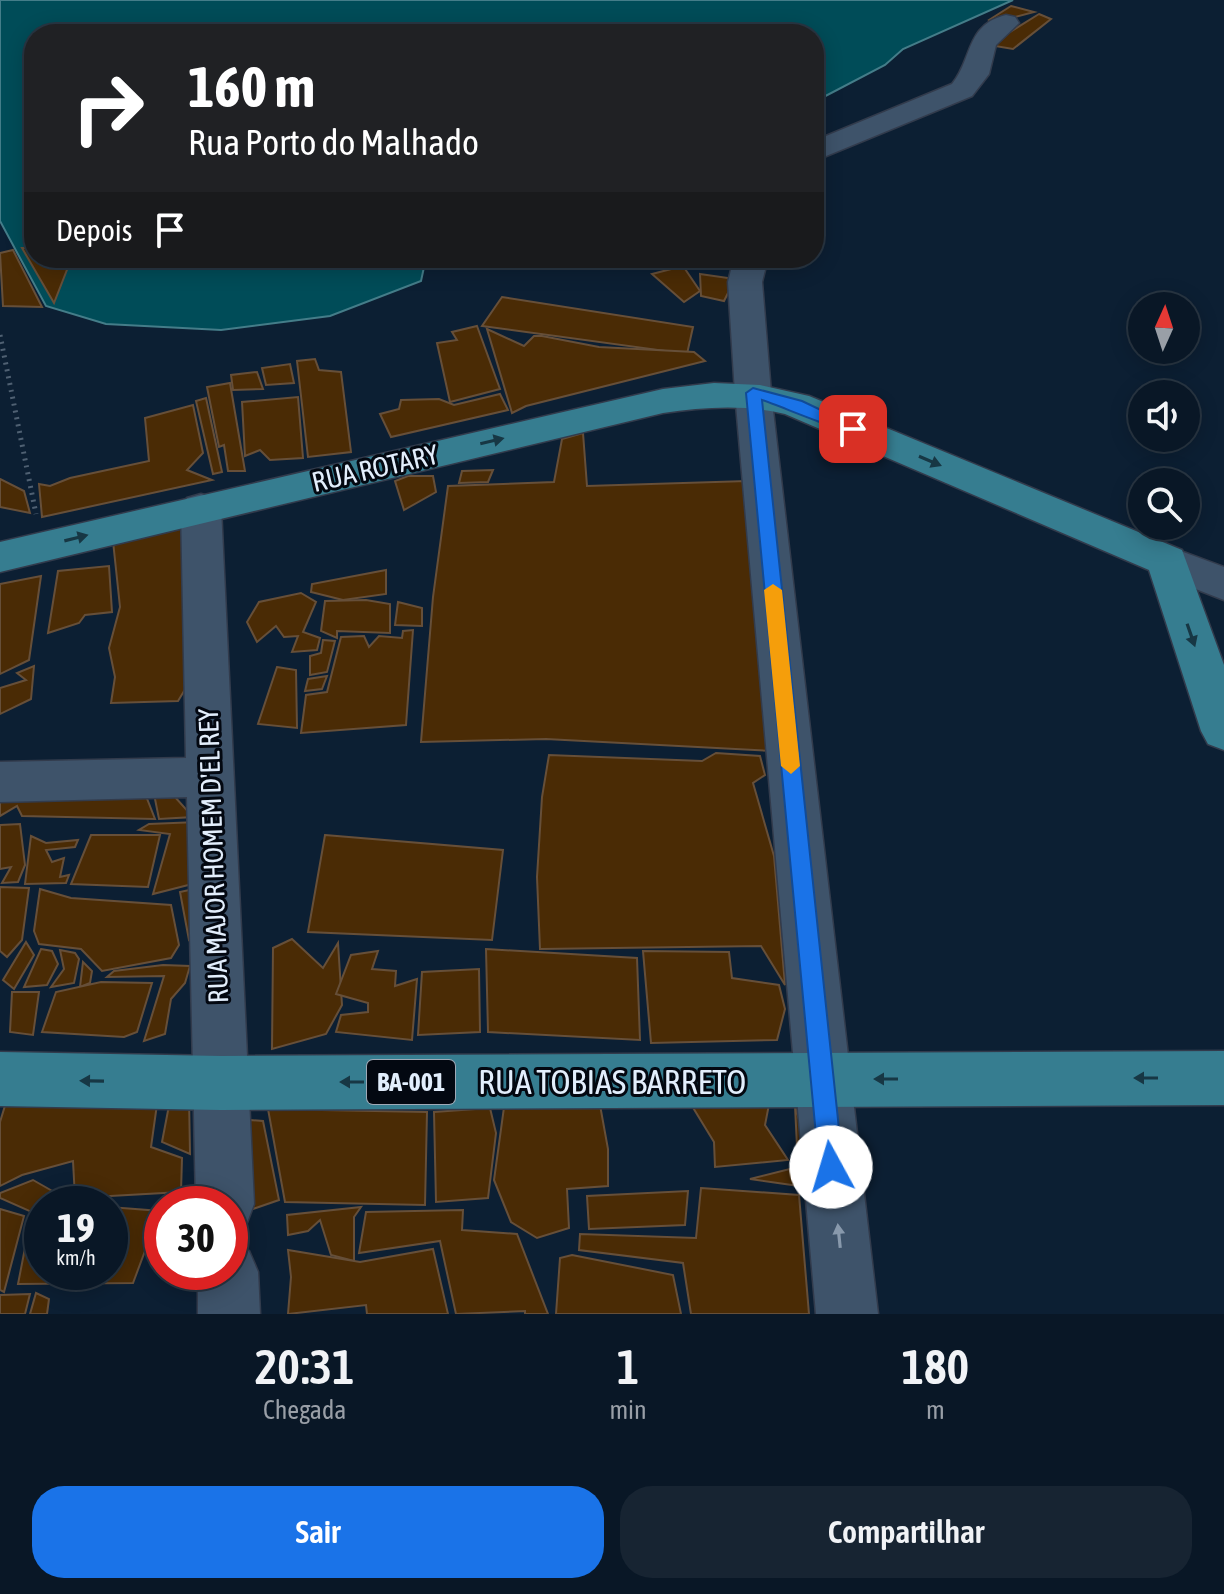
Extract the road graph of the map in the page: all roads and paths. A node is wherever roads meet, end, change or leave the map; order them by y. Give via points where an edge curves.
1 (1006, 23) dead end
2 (824, 148) edge
3 (748, 268) edge
4 (0, 335) edge
5 (753, 393) junction
6 (201, 508) junction
7 (42, 547) junction
8 (0, 557) edge
9 (1167, 561) junction
10 (1224, 584) edge
11 (1224, 731) edge
12 (210, 777) junction
13 (0, 782) edge
14 (1224, 1078) edge
15 (0, 1079) edge
16 (822, 1079) junction
17 (221, 1083) junction
18 (224, 1186) edge
19 (228, 1290) edge
20 (229, 1314) edge
21 (847, 1314) edge

1 - 2 street via 983,42 975,74 962,90
3 - 5 street via 745,282
4 - 7 path
6 -> 5 main road, RUA ROTARY via 663,401
5 -> 9 main road via 796,405
5 - 16 street
7 -> 6 main road, RUA ROTARY
6 - 12 street, RUA MAJOR HOMEM D'EL REY
7 - 8 main road, RUA ROTARY
9 - 10 street
9 -> 11 main road
12 - 13 street
12 - 17 street, RUA MAJOR HOMEM D'EL REY
14 -> 16 main road, RUA TOBIAS BARRETO / BA-001
17 -> 15 main road, RUA TOBIAS BARRETO / BA-001
16 -> 17 main road, RUA TOBIAS BARRETO / BA-001
21 -> 16 street
17 - 18 street, RUA MAJOR HOMEM D'EL REY
19 - 20 street

